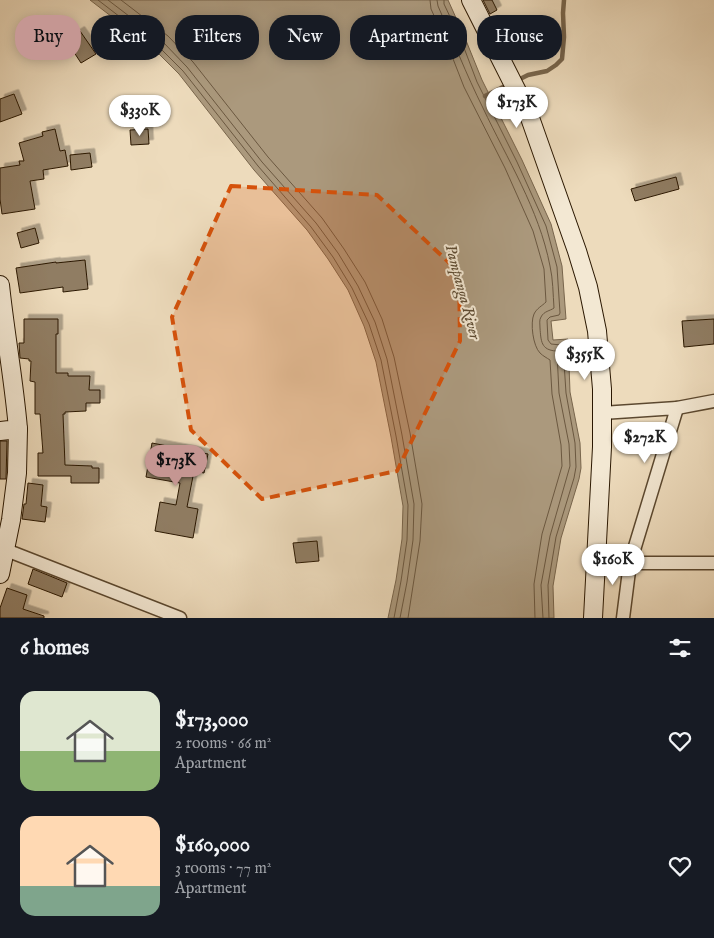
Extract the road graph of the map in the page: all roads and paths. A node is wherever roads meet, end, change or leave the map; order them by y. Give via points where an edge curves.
1 (471, 0) edge
2 (0, 285) edge
3 (714, 401) edge
4 (676, 408) junction
5 (602, 413) junction
6 (18, 429) junction
7 (0, 431) edge
8 (6, 550) junction
9 (596, 560) junction
10 (630, 562) junction
11 (714, 563) edge
12 (0, 574) edge
13 (180, 618) edge
14 (593, 618) edge
15 (623, 618) edge

1 - 5 main road via 530,115 577,252 597,331
2 - 6 main road
3 - 4 street
4 - 5 street
4 - 10 street
5 - 9 main road
6 - 7 main road
6 - 8 main road via 17,473
8 - 12 main road
8 - 13 street
9 - 10 street
9 - 14 main road
10 - 11 street
10 - 15 street

